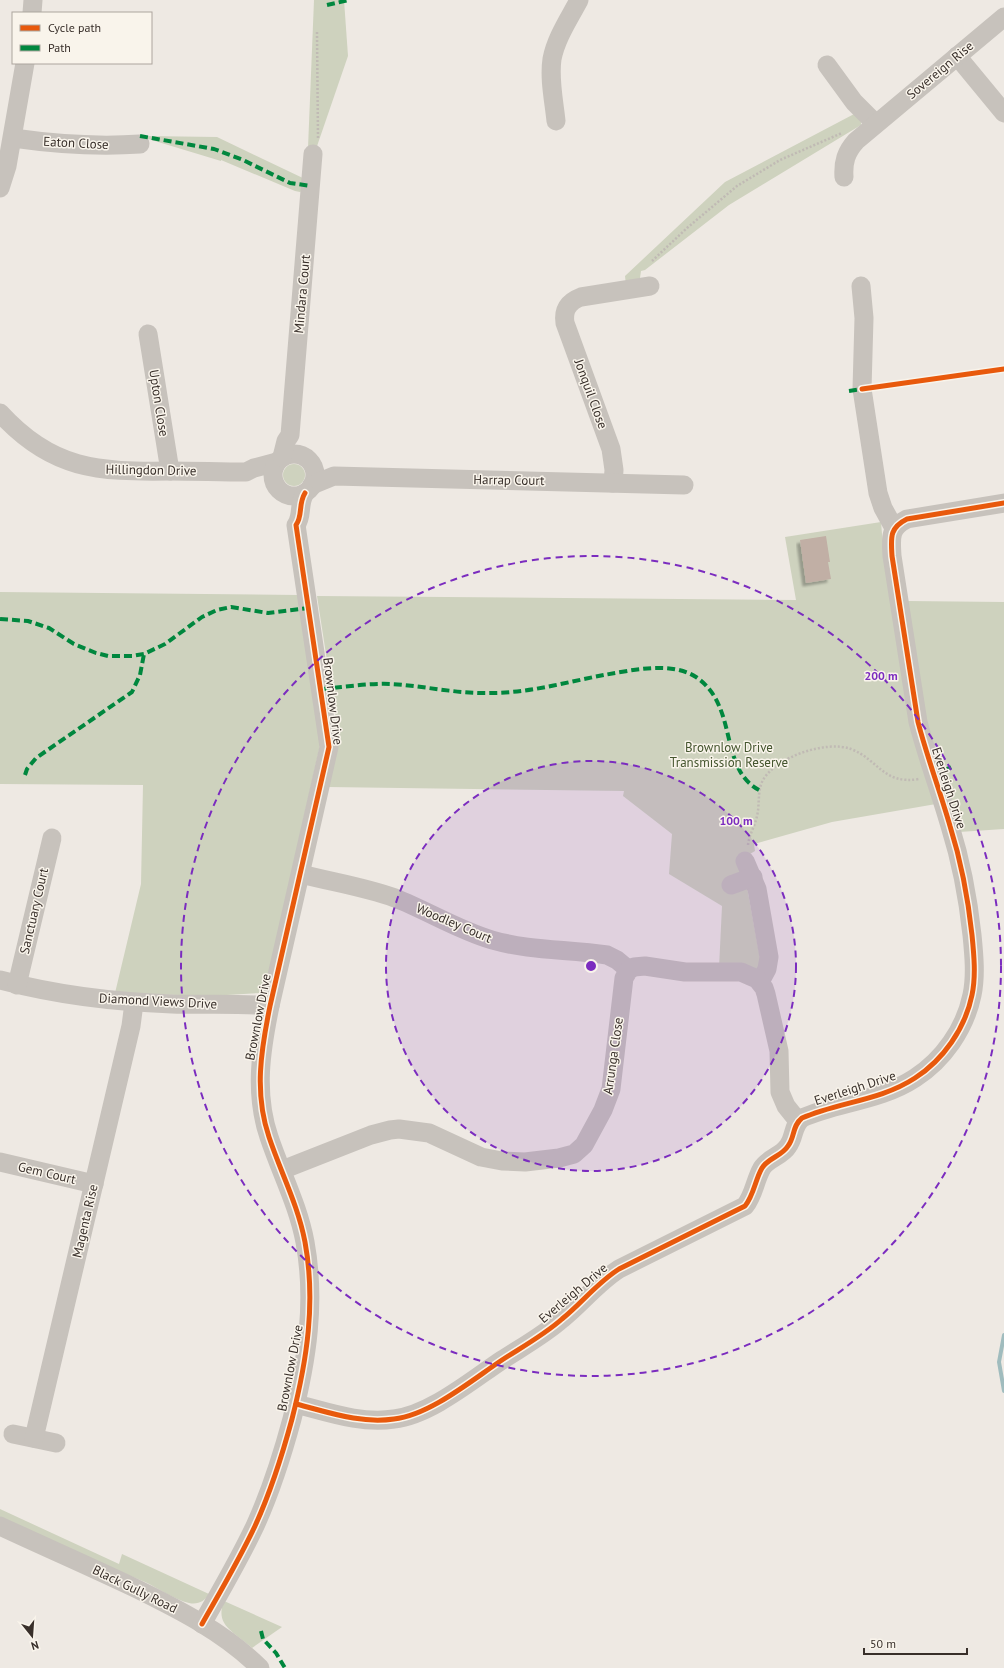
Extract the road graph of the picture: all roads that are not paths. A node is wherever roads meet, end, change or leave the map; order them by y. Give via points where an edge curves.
1 (33, 0) edge
2 (579, 0) edge
3 (32, 12) edge
4 (1004, 17) edge
5 (957, 56) junction
6 (25, 64) edge
7 (827, 65) dead end
8 (1004, 113) edge
9 (557, 121) dead end
10 (875, 124) junction
11 (13, 138) junction
12 (140, 144) dead end
13 (315, 154) road end
14 (844, 177) dead end
15 (0, 188) edge
16 (650, 280) road end
17 (861, 286) dead end
18 (147, 334) dead end
19 (0, 413) edge
20 (293, 460) junction
21 (170, 471) junction
22 (246, 472) junction
23 (334, 476) junction
24 (613, 483) junction
25 (684, 485) dead end
26 (277, 488) junction
27 (309, 489) junction
28 (1004, 504) edge
29 (296, 525) junction
30 (894, 528) junction
31 (52, 838) dead end
32 (301, 874) junction
33 (731, 885) dead end
34 (629, 970) junction
35 (8, 982) edge
36 (760, 982) junction
37 (134, 1002) junction
38 (270, 1006) junction
39 (798, 1121) junction
40 (0, 1162) edge
41 (282, 1170) junction
42 (94, 1184) junction
43 (296, 1404) junction
44 (14, 1434) dead end
45 (34, 1438) junction
46 (56, 1443) dead end
47 (0, 1526) edge
48 (202, 1624) junction
49 (260, 1668) edge

1 - 3 street
2 - 9 street via 560,37 552,60 551,82
4 - 5 street, Sovereign Rise
5 - 8 street
5 - 10 street, Sovereign Rise
6 - 11 street
7 - 10 street via 854,102
10 - 14 street, Sovereign Rise via 850,147 844,162
11 - 12 street, Eaton Close via 88,146
11 - 15 street
13 - 20 street, Mindara Court via 290,435
16 - 24 street, Jonquil Close via 562,303 566,323 611,450
17 - 30 street via 864,318 862,390 878,493
18 - 21 street, Upton Close
19 - 21 street, Hillingdon Drive via 22,436 57,457 96,469
20 - 22 street, Hillingdon Drive
20 - 23 street, Harrap Court
20 - 26 street via 273,472
20 - 27 street via 314,470 314,478
21 - 22 street, Hillingdon Drive
22 - 26 street, Hillingdon Drive
23 - 24 street, Harrap Court
23 - 27 street, Harrap Court
24 - 25 street, Harrap Court
26 - 27 street via 293,496
26 - 29 street, Brownlow Drive via 285,500 290,520
27 - 29 street, Brownlow Drive via 300,502 300,518
28 - 30 street via 916,517
29 - 32 street, Brownlow Drive via 330,747
30 - 39 street, Everleigh Drive via 892,556 914,699 923,740 954,841 970,921 974,981 972,995 964,1019 945,1050 936,1062 915,1078 885,1093 817,1112
31 - 35 street, Sanctuary Court
32 - 34 street, Woodley Court via 395,898 493,940 525,947 607,955
32 - 38 street, Brownlow Drive
33 - 36 street via 749,869 759,898 769,957
34 - 36 street via 645,966 685,972 741,972
34 - 41 street, Arrunga Close via 624,978 609,1094 584,1145 574,1154 525,1162 502,1161 481,1156 429,1133 399,1129 371,1135
35 - 37 street, Diamond Views Drive via 66,994
36 - 39 street via 766,994 779,1051 780,1092 786,1106
37 - 38 street, Diamond Views Drive
37 - 42 street, Magenta Rise via 131,1026
38 - 41 street, Brownlow Drive via 260,1061 260,1092 269,1136
39 - 43 street, Everleigh Drive via 790,1145 762,1169 752,1196 745,1206 619,1269 562,1320 433,1405 404,1417 371,1420
40 - 42 street, Gem Court
41 - 43 street, Brownlow Drive via 300,1222 310,1279 309,1339
42 - 45 street, Magenta Rise
43 - 48 street, Brownlow Drive via 269,1494 254,1528
44 - 45 street
45 - 46 street
47 - 48 street, Black Gully Road via 126,1584
48 - 49 street, Black Gully Road via 243,1651

